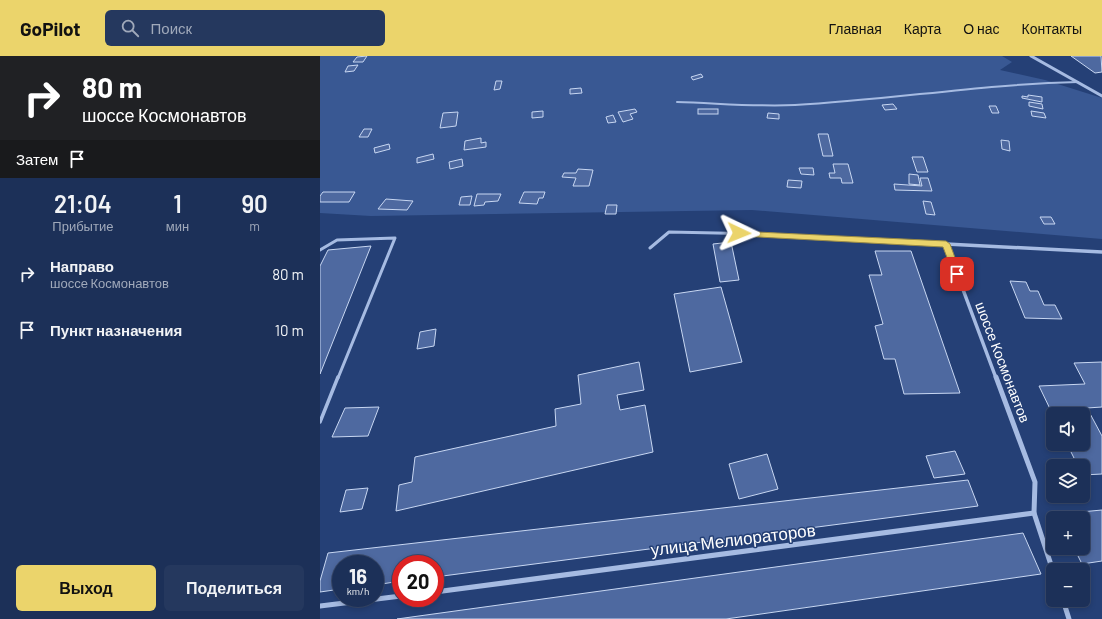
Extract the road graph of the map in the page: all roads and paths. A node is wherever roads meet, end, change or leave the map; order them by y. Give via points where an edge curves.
1 (1031, 56) edge
2 (1081, 82) junction
3 (1102, 96) edge
4 (677, 102) dead end
5 (946, 244) junction
6 (650, 248) dead end
7 (320, 250) edge
8 (1102, 252) edge
9 (320, 422) edge
10 (1034, 514) junction
11 (1050, 563) edge
12 (444, 591) edge
13 (392, 597) edge
14 (320, 606) edge
15 (1065, 607) edge
16 (1069, 619) edge

1 - 2 street
2 - 3 street
2 - 4 lane via 1024,83 903,98 793,106
5 - 6 lane via 767,234 669,232
5 - 8 street
5 - 10 street, шоссе Космонавтов via 1035,482
7 - 9 lane via 337,240 395,238
10 - 11 street, шоссе Космонавтов
10 - 12 street, улица Мелиораторов
13 - 14 street
15 - 16 street

